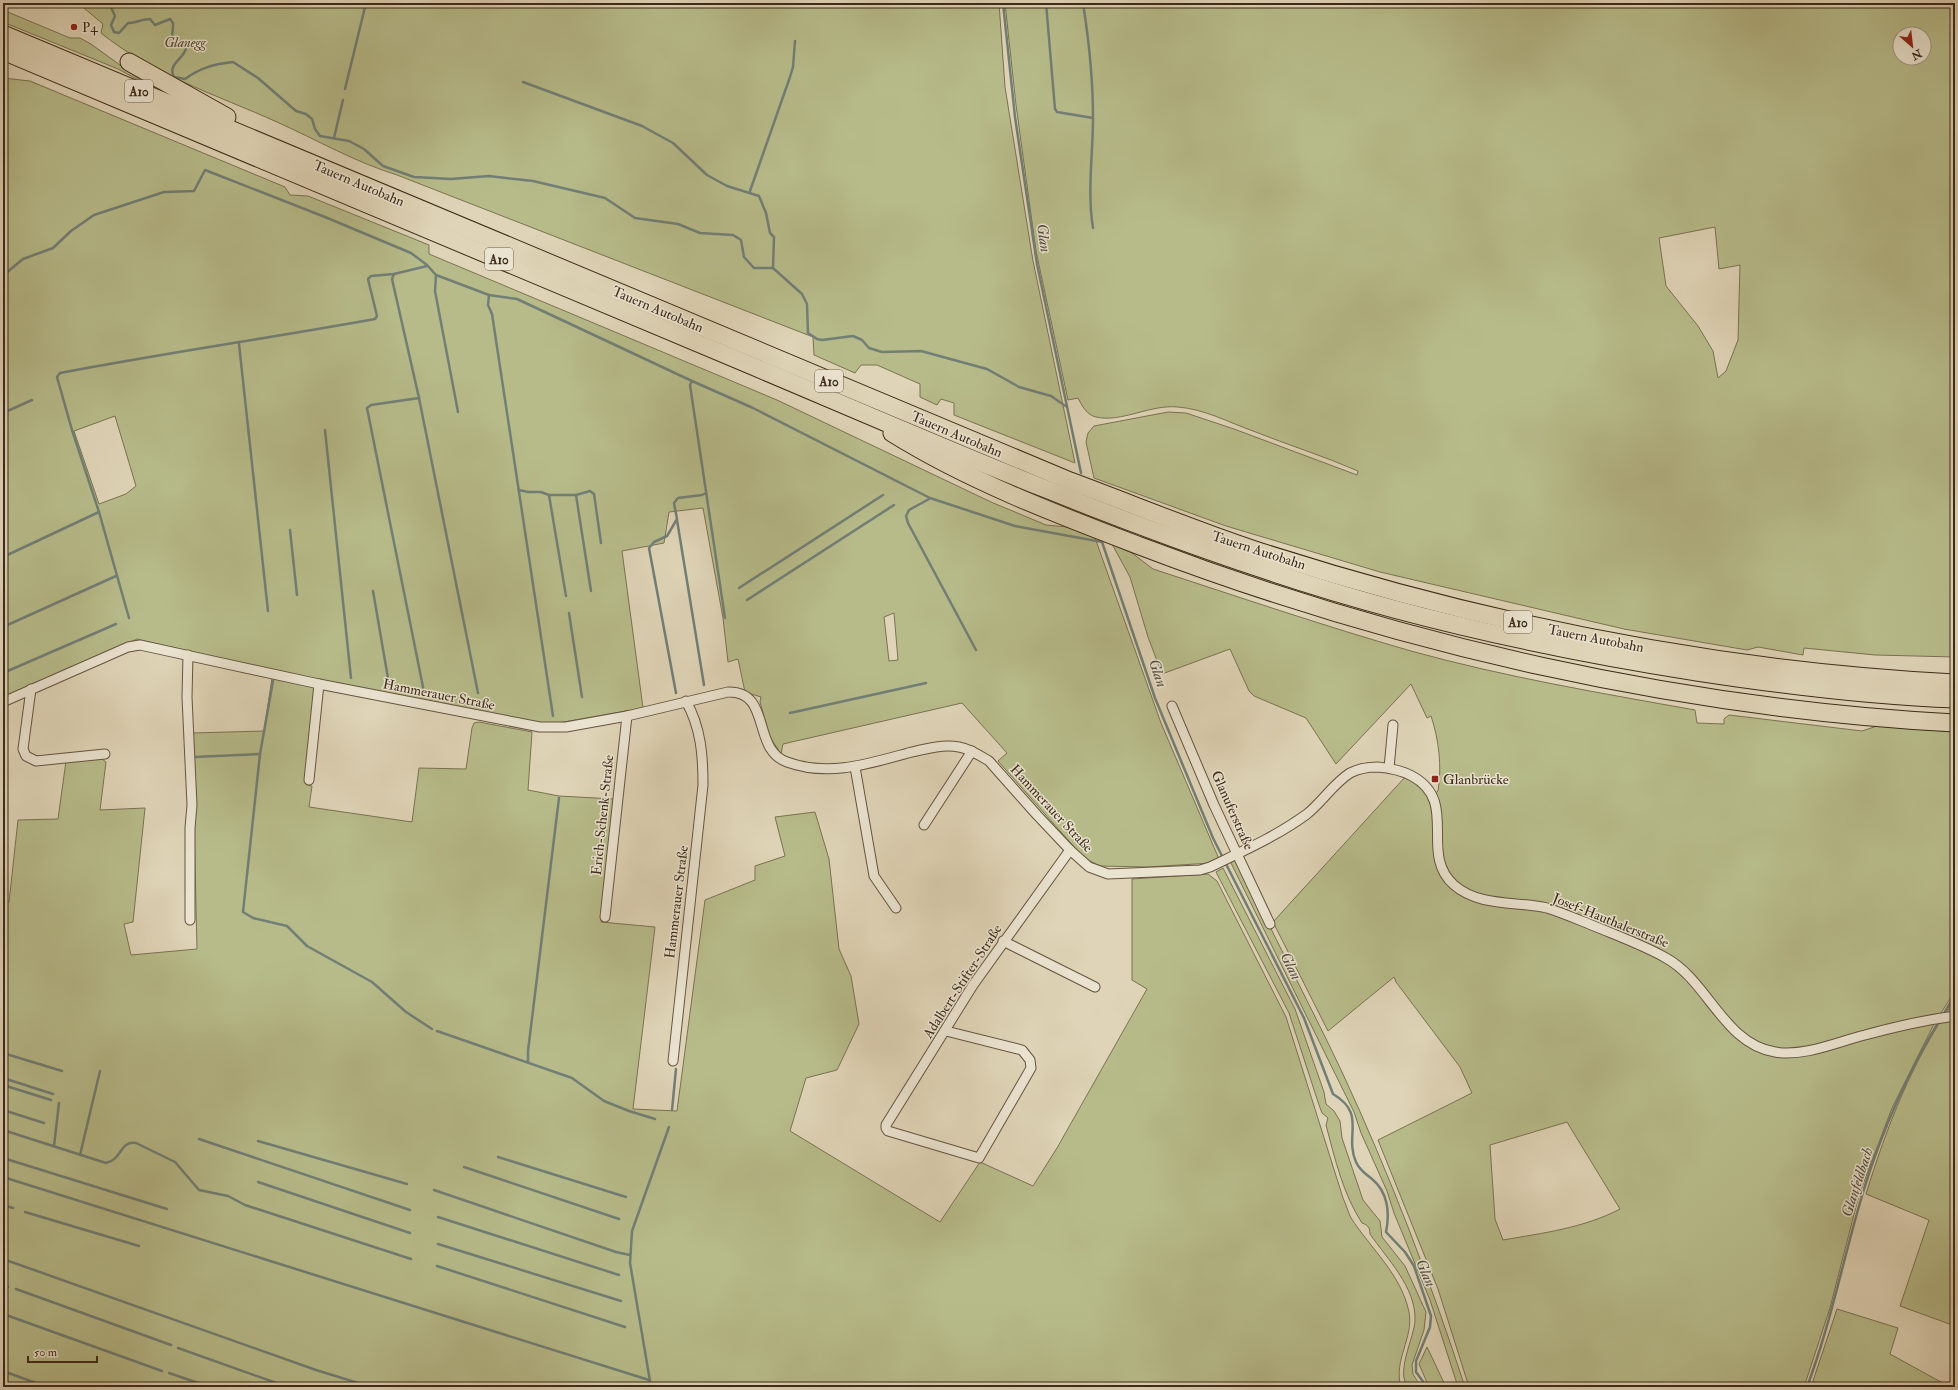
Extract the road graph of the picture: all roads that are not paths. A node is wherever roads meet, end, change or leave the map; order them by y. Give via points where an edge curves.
1 (3, 34) edge
2 (3, 51) edge
3 (129, 62) dead end
4 (64, 76) junction
5 (46, 77) dead end
6 (274, 148) junction
7 (851, 407) junction
8 (188, 655) junction
9 (1955, 683) edge
10 (319, 684) junction
11 (31, 689) junction
12 (1955, 699) edge
13 (686, 701) junction
14 (3, 702) edge
15 (1172, 706) dead end
16 (626, 716) junction
17 (1955, 723) edge
18 (1393, 725) dead end
19 (972, 751) junction
20 (105, 754) dead end
21 (855, 767) junction
22 (1389, 768) junction
23 (309, 780) dead end
24 (924, 825) dead end
25 (1070, 850) junction
26 (1235, 855) junction
27 (896, 908) dead end
28 (605, 917) dead end
29 (190, 920) dead end
30 (1270, 924) dead end
31 (1003, 941) junction
32 (1095, 987) dead end
33 (1953, 1016) edge
34 (946, 1031) junction
35 (673, 1061) dead end

1 - 6 highway, Tauern Autobahn / A10
2 - 4 highway, Tauern Autobahn / A10
3 - 6 highway via 221,115 268,137
4 - 5 highway
4 - 7 highway, Tauern Autobahn / A10
6 - 9 highway, Tauern Autobahn / A10 via 1070,481 1255,550 1379,588 1552,630 1645,648 1834,674
7 - 12 highway, A10 via 1105,513 1263,570 1441,621 1536,643 1742,679
7 - 17 highway via 930,456 1083,524 1185,564 1380,626 1537,665 1733,700 1832,713
8 - 10 street, Hammerauer Straße
8 - 11 street, Hammerauer Straße via 140,645 128,647
8 - 29 street via 187,697 192,805
10 - 16 street, Hammerauer Straße via 540,727 566,727
10 - 23 street
11 - 14 street, Hammerauer Straße
11 - 20 street via 23,749 26,756 36,761
13 - 16 street, Hammerauer Straße
13 - 21 street, Hammerauer Straße via 728,692 742,694 754,704 768,745 775,756 798,766 811,768
13 - 35 street, Hammerauer Straße via 694,715 704,755 703,785
15 - 26 street, Glanuferstraße
16 - 28 street, Erich-Schenk-Straße
18 - 22 street
19 - 21 street, Hammerauer Straße via 949,746 927,748
19 - 24 street
19 - 25 street, Hammerauer Straße via 989,761
21 - 27 street via 874,876
22 - 26 street, Josef-Hauthalerstraße via 1374,767 1348,774 1308,813 1268,839
22 - 33 street, Josef-Hauthalerstraße via 1404,772 1420,781 1432,793 1438,814 1438,860 1448,879 1461,890 1480,898 1550,909 1656,953 1686,972 1728,1023 1760,1047 1784,1053 1804,1051 1876,1032
25 - 26 street, Hammerauer Straße via 1089,867 1108,874 1200,870
25 - 31 street, Adalbert-Stifter-Straße
26 - 30 street, Glanuferstraße
31 - 32 street
31 - 34 street, Adalbert-Stifter-Straße
34 - 34 street, Adalbert-Stifter-Straße via 1022,1050 1030,1060 1031,1068 979,1158 888,1132 886,1128 886,1124

